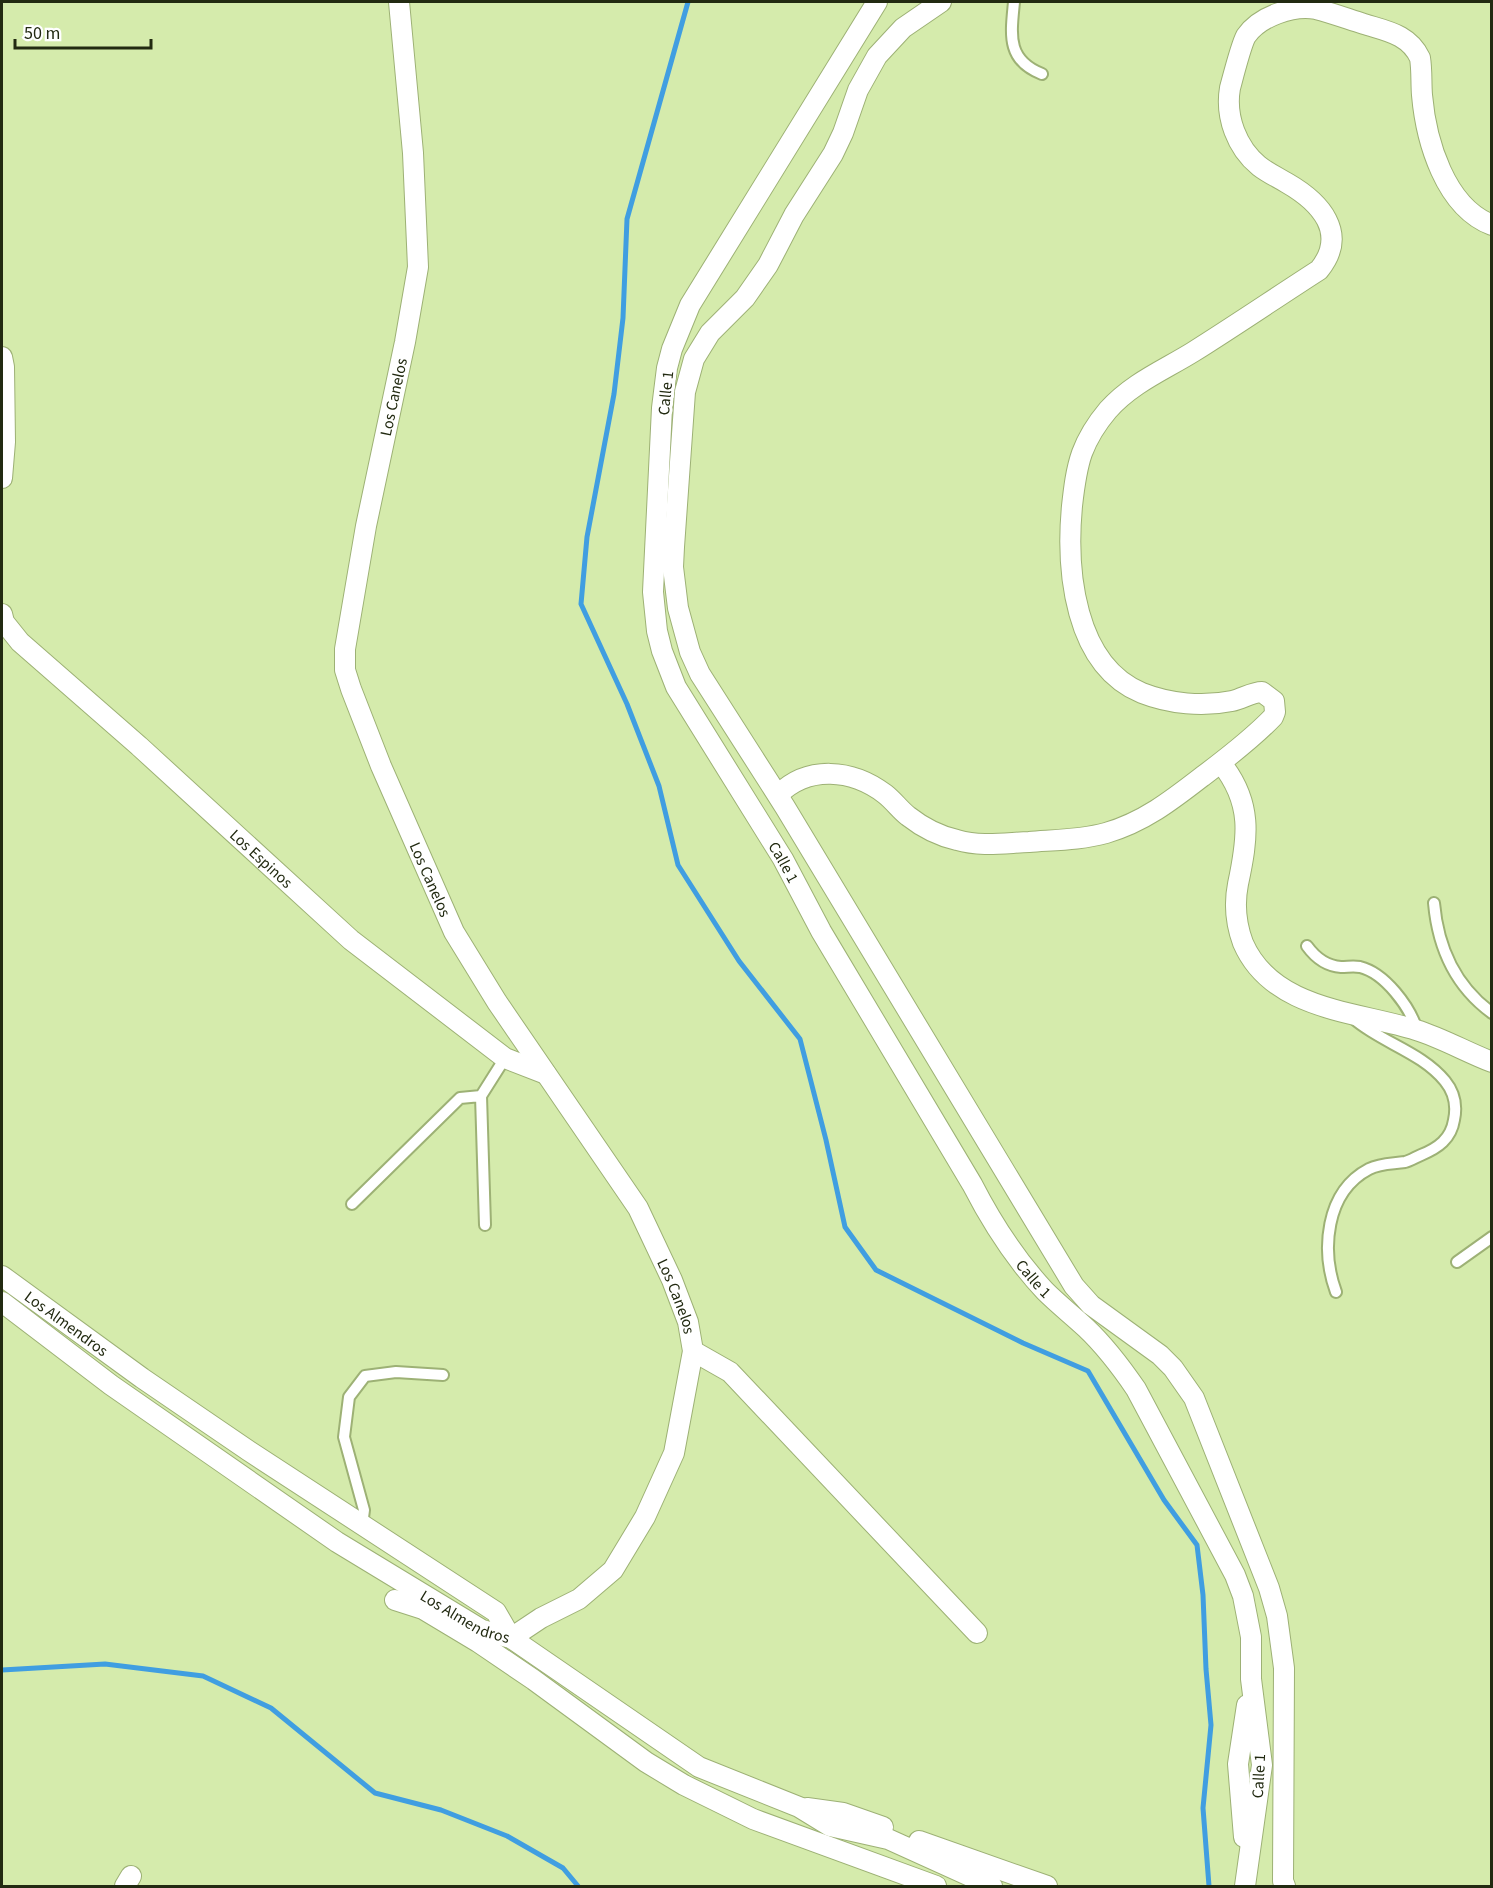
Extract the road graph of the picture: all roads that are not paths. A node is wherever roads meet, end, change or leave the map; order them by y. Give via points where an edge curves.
1 (399, 2) edge
2 (877, 2) edge
3 (941, 2) edge
4 (1014, 2) edge
5 (1042, 74) dead end
6 (1491, 225) edge
7 (2, 357) edge
8 (2, 478) edge
9 (2, 614) edge
10 (1221, 763) junction
11 (777, 795) junction
12 (1434, 903) dead end
13 (1307, 946) dead end
14 (1491, 1013) edge
15 (1348, 1014) junction
16 (1417, 1030) junction
17 (505, 1058) junction
18 (1491, 1062) edge
19 (546, 1074) junction
20 (482, 1096) junction
21 (352, 1204) dead end
22 (485, 1225) dead end
23 (1491, 1237) edge
24 (1457, 1262) dead end
25 (2, 1276) edge
26 (1336, 1292) dead end
27 (2, 1302) edge
28 (693, 1351) junction
29 (443, 1375) dead end
30 (249, 1450) junction
31 (239, 1474) junction
32 (362, 1525) junction
33 (395, 1600) dead end
34 (977, 1632) dead end
35 (511, 1638) junction
36 (799, 1807) junction
37 (1246, 1880) edge
38 (936, 1887) edge
39 (992, 1887) edge
40 (1047, 1887) edge
41 (1285, 1887) edge

1 - 19 street, Los Canelos via 413,153 418,267 357,572 345,670 381,766 454,932
2 - 37 street, Calle 1 via 690,305 672,348 662,408 653,592 657,632 676,687 783,859 821,931 987,1213 1025,1268 1105,1347 1136,1389 1235,1575 1250,1627 1251,1678 1262,1765
3 - 11 street via 903,28 876,56 833,154 768,265 745,298 701,345 687,383 673,567 678,608 700,674
4 - 5 lane via 1011,34 1015,51 1026,66
6 - 10 street via 1461,205 1441,169 1424,112 1420,58 1406,39 1315,9 1300,8 1263,21 1246,37 1230,88 1230,112 1236,135 1258,166 1302,193 1323,212 1332,237 1329,255 1319,270 1148,377 1109,409 1082,453 1071,516 1071,572 1080,616 1099,657 1117,678 1142,692 1172,701 1222,703 1257,692 1274,701 1273,717
7 - 8 street
9 - 17 street, Los Espinos via 20,642 351,940
10 - 11 street via 1166,806 1125,827 1081,838 1002,844 974,844 938,834 906,815 885,793 844,776 805,776
10 - 15 street via 1240,793 1246,819 1246,845 1236,895 1246,949 1263,974 1287,992
11 - 41 street via 1074,1286 1091,1305 1167,1361 1198,1406 1269,1588 1280,1633 1284,1668
12 - 14 lane via 1438,935 1449,964 1467,991
13 - 16 lane via 1325,963 1360,967 1377,975 1402,1000
15 - 16 street
15 - 26 lane via 1445,1081 1453,1097 1455,1114 1450,1133 1437,1148 1406,1162 1369,1169 1344,1191 1328,1239 1329,1266
16 - 18 street
17 - 19 street, Los Espinos
17 - 20 lane
19 - 28 street, Los Canelos via 638,1208 676,1290
20 - 21 lane via 460,1098
20 - 22 lane
23 - 24 lane
25 - 30 street, Los Almendros via 141,1378
27 - 31 street, Los Almendros via 111,1385
28 - 34 street via 730,1372
28 - 35 street, Los Canelos via 674,1453 645,1517 613,1570 579,1599
29 - 32 lane via 396,1372 365,1376 349,1397 344,1437 364,1510
30 - 31 street
30 - 32 street, Los Almendros
31 - 35 street, Los Almendros via 338,1542 482,1630
32 - 35 street, Los Almendros via 496,1612
33 - 38 street via 423,1609 478,1642 684,1785 753,1819
35 - 36 street via 699,1767
36 - 39 street via 830,1826 888,1839
36 - 40 street via 843,1813

